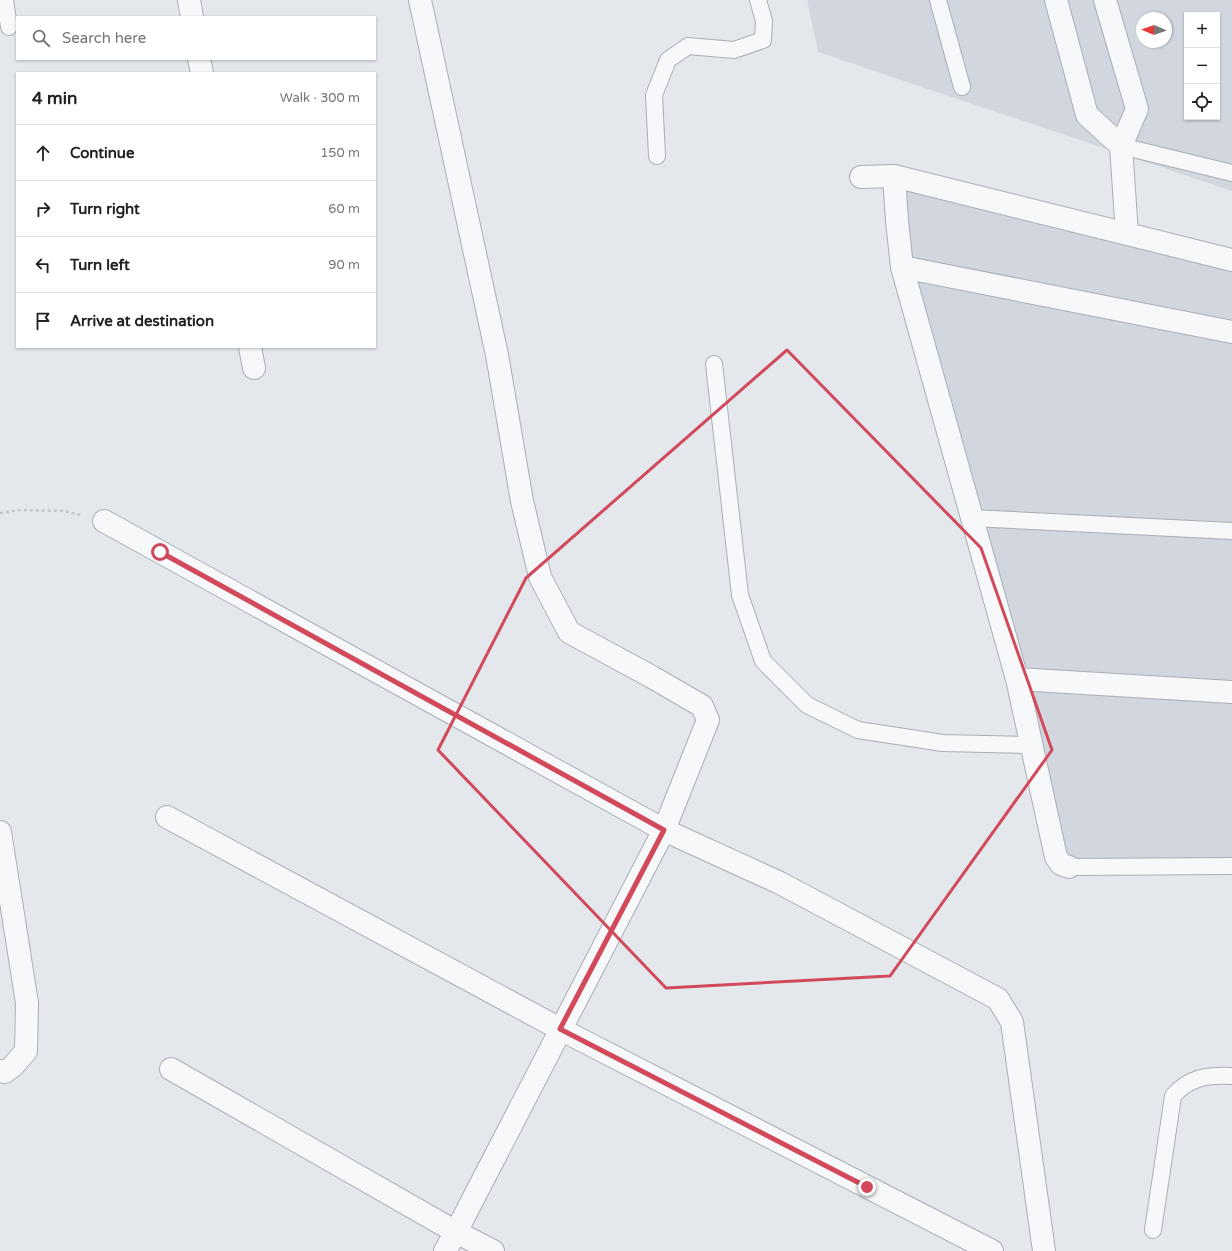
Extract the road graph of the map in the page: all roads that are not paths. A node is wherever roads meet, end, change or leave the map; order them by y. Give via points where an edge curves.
1 (5, 0) edge
2 (189, 0) edge
3 (420, 0) edge
4 (758, 0) edge
5 (938, 0) edge
6 (1056, 0) edge
7 (1105, 0) edge
8 (192, 16) edge
9 (9, 27) dead end
10 (199, 60) edge
11 (202, 72) edge
12 (962, 87) dead end
13 (1121, 146) junction
14 (657, 156) dead end
15 (1232, 173) edge
16 (894, 176) junction
17 (861, 177) dead end
18 (1126, 234) junction
19 (1232, 260) edge
20 (902, 267) junction
21 (1232, 332) edge
22 (250, 348) edge
23 (714, 364) dead end
24 (254, 368) dead end
25 (971, 518) junction
26 (104, 521) road end
27 (1232, 531) edge
28 (1017, 679) junction
29 (1232, 692) edge
30 (1031, 745) junction
31 (167, 817) dead end
32 (664, 830) junction
33 (0, 832) edge
34 (1232, 866) edge
35 (1069, 867) joint
36 (560, 1029) junction
37 (171, 1069) dead end
38 (0, 1072) edge
39 (1232, 1076) edge
40 (1153, 1230) dead end
41 (456, 1232) junction
42 (445, 1251) edge
43 (493, 1251) edge
44 (992, 1251) edge
45 (1044, 1251) edge

1 - 9 lane
2 - 8 street
3 - 32 street via 497,355 522,501 540,577 569,632 702,706 708,720
4 - 14 lane via 764,21 763,40 734,50 688,46 668,60 654,95
5 - 12 lane
6 - 13 street via 1087,115
7 - 13 street via 1137,109
10 - 11 street
13 - 15 lane
13 - 18 street
16 - 17 street
16 - 18 street
16 - 20 street
18 - 19 street
20 - 21 street
20 - 25 street
22 - 24 street
23 - 30 lane via 740,595 763,662 807,705 858,730 943,744
25 - 27 lane
25 - 28 street
26 - 32 street
28 - 29 street
28 - 30 street
30 - 35 street via 1056,857 1061,864
31 - 36 street
32 - 36 street
32 - 45 street via 780,883 998,999 1012,1022
33 - 38 street via 27,1003 26,1051 13,1066 5,1072
34 - 35 lane
36 - 41 street
36 - 44 street
37 - 41 street
39 - 40 lane via 1214,1075 1193,1080 1172,1096
41 - 42 street
41 - 43 street

